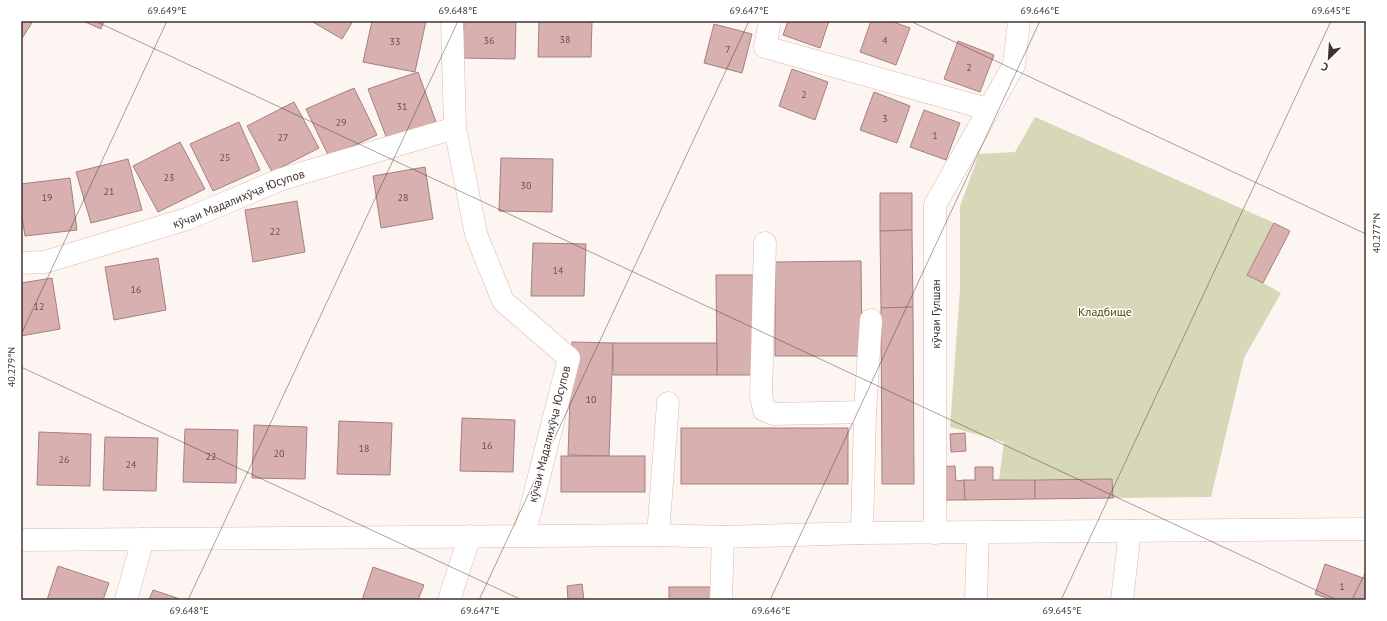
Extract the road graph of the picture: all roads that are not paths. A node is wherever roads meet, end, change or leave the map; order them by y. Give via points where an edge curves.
1 (452, 21) edge
2 (770, 21) edge
3 (1019, 21) edge
4 (988, 109) junction
5 (455, 128) junction
6 (765, 243) dead end
7 (21, 264) edge
8 (871, 320) dead end
9 (668, 403) dead end
10 (865, 412) junction
11 (1366, 529) edge
12 (1130, 531) junction
13 (862, 533) junction
14 (936, 533) junction
15 (978, 533) junction
16 (658, 535) junction
17 (470, 536) junction
18 (524, 536) junction
19 (723, 537) junction
20 (143, 539) junction
21 (21, 540) edge
22 (126, 600) edge
23 (449, 600) edge
24 (721, 600) edge
25 (976, 600) edge
26 (1122, 600) edge

1 - 5 main road, кӯчаи Мадалихӯҷа Юсупов
2 - 4 main road via 765,47
3 - 4 main road, кӯчаи Гулшан via 1014,64
4 - 14 main road, кӯчаи Гулшан via 935,205
5 - 7 main road, кӯчаи Мадалихӯҷа Юсупов via 282,179 187,219 45,262
5 - 18 main road, кӯчаи Мадалихӯҷа Юсупов via 476,234 502,301 569,358
6 - 10 main road via 761,396 764,410 774,414
8 - 10 main road
9 - 16 main road
10 - 13 main road
11 - 12 main road
12 - 15 main road
12 - 26 main road
13 - 14 main road
13 - 19 main road
14 - 15 main road
15 - 25 main road
16 - 18 main road
16 - 19 main road
17 - 18 main road
17 - 20 main road
17 - 23 main road
19 - 24 main road
20 - 21 main road
20 - 22 main road

